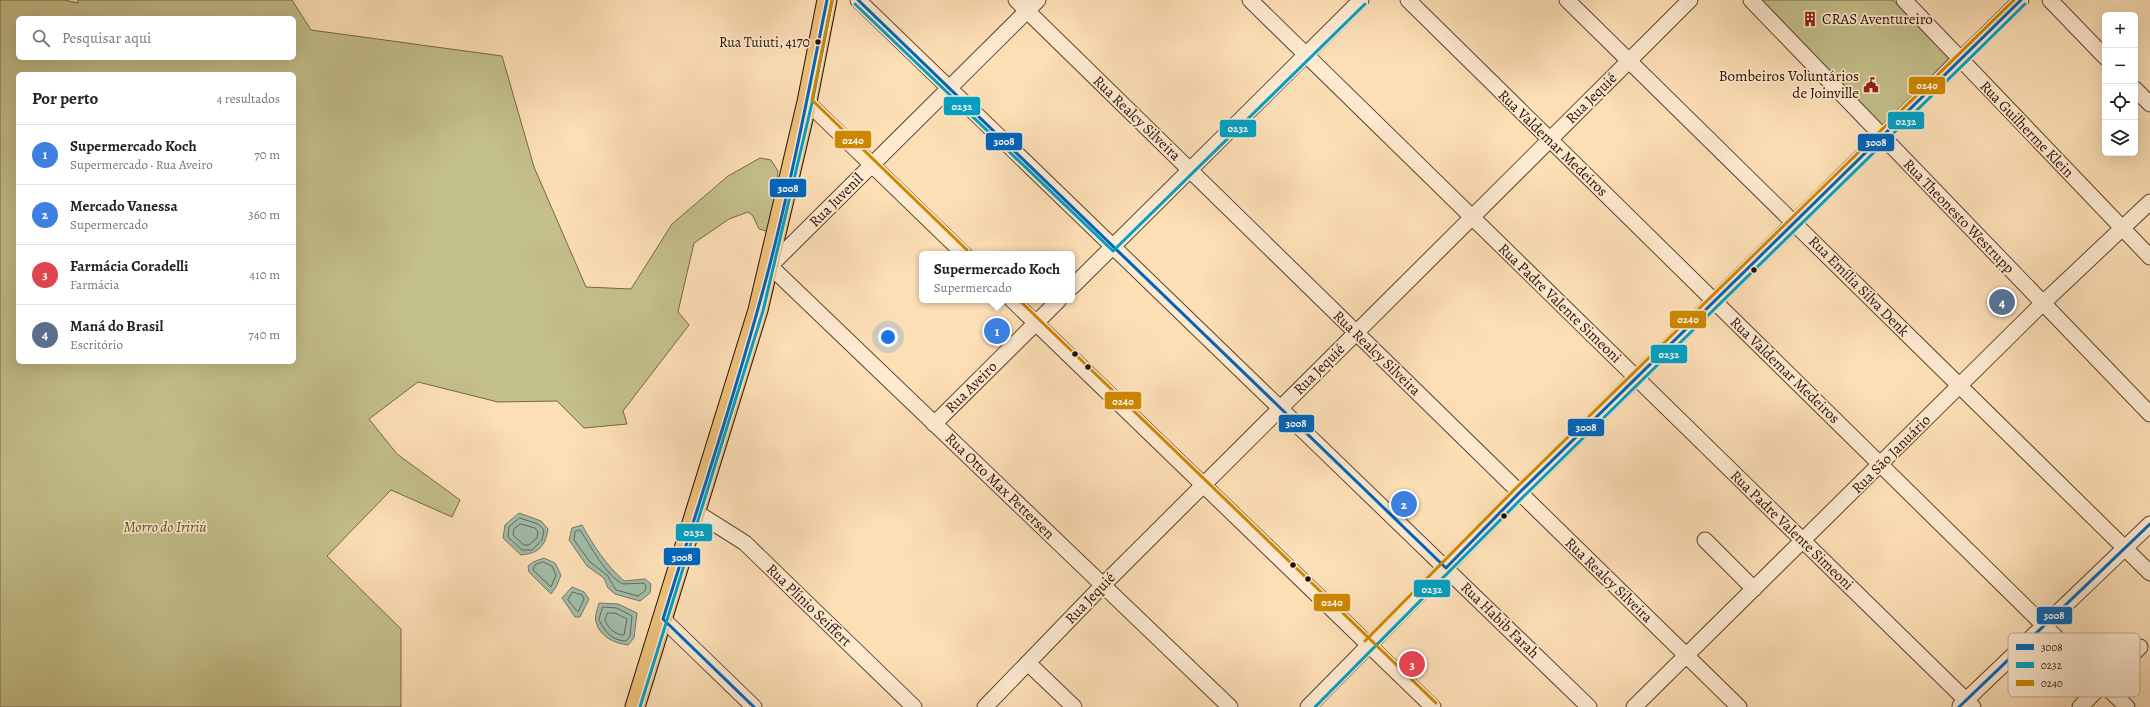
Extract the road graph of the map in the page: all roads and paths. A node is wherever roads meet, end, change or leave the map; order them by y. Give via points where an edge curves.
1 (827, 0) edge
2 (858, 0) edge
3 (1016, 0) edge
4 (1038, 0) edge
5 (1250, 0) edge
6 (1360, 0) edge
7 (1408, 0) edge
8 (1567, 0) edge
9 (1690, 0) edge
10 (1751, 0) edge
11 (1904, 0) edge
12 (2021, 0) edge
13 (2050, 0) edge
14 (1027, 11) junction
15 (1306, 54) junction
16 (2102, 55) edge
17 (1960, 58) junction
18 (1629, 60) junction
19 (949, 88) junction
20 (2138, 92) edge
21 (807, 102) junction
22 (2150, 104) edge
23 (1882, 136) junction
24 (1550, 139) junction
25 (872, 164) junction
26 (1190, 170) junction
27 (2150, 202) edge
28 (1472, 217) junction
29 (1794, 222) junction
30 (2123, 228) junction
31 (1113, 246) junction
32 (961, 251) edge
33 (2150, 257) edge
34 (770, 266) junction
35 (1075, 284) edge
36 (1714, 301) junction
37 (1015, 303) edge
38 (1056, 303) edge
39 (2043, 304) junction
40 (1036, 323) junction
41 (1356, 333) junction
42 (1636, 378) junction
43 (1960, 386) junction
44 (1280, 408) junction
45 (2150, 414) edge
46 (934, 424) junction
47 (1880, 464) junction
48 (1203, 485) junction
49 (1520, 493) junction
50 (696, 512) junction
51 (2150, 524) edge
52 (1705, 540) dead end
53 (1803, 540) junction
54 (2125, 548) junction
55 (1446, 568) junction
56 (2150, 573) edge
57 (1103, 585) junction
58 (1754, 589) junction
59 (663, 619) junction
60 (2045, 626) junction
61 (2038, 633) edge
62 (2052, 633) edge
63 (1369, 645) junction
64 (1686, 656) junction
65 (1028, 662) junction
66 (2008, 663) edge
67 (2090, 697) edge
68 (2117, 697) edge
69 (1966, 705) edge
70 (635, 707) edge
71 (754, 707) edge
72 (914, 707) edge
73 (984, 707) edge
74 (1074, 707) edge
75 (1230, 707) edge
76 (1308, 707) edge
77 (1433, 707) edge
78 (1589, 707) edge
79 (1634, 707) edge
80 (1739, 707) edge
81 (2080, 707) edge
82 (2127, 707) edge

1 - 21 main road
2 - 19 street, Rua Habib Farah
3 - 14 street, Rua Realcy Silveira
4 - 14 street, Rua Juvenil
5 - 15 street, Rua Padre Valente Simeoni
6 - 15 street
7 - 24 street, Rua Valdemar Medeiros
8 - 18 street, Rua Emília Silva Denk
9 - 18 street, Rua Jequié
10 - 23 street, Rua Theonesto Westrupp
11 - 17 street, Rua Guilherme Klein
12 - 17 street
13 - 16 street
14 - 19 street, Rua Juvenil
14 - 26 street, Rua Realcy Silveira
15 - 26 street
15 - 28 street, Rua Padre Valente Simeoni
17 - 23 street
17 - 30 street, Rua Guilherme Klein
18 - 24 street, Rua Jequié
18 - 29 street, Rua Emília Silva Denk
19 - 25 street, Rua Juvenil
19 - 31 street, Rua Habib Farah
20 - 22 street
21 - 25 street
21 - 34 main road
23 - 29 street
23 - 39 street, Rua Theonesto Westrupp
24 - 28 street, Rua Jequié
24 - 36 street, Rua Valdemar Medeiros
25 - 32 street
25 - 34 street, Rua Juvenil
26 - 31 street
26 - 41 street, Rua Realcy Silveira
27 - 30 street, Rua São Januário
28 - 41 street, Rua Jequié
28 - 42 street, Rua Padre Valente Simeoni
29 - 36 street
29 - 43 street, Rua Emília Silva Denk
30 - 33 street, Rua Guilherme Klein
30 - 39 street, Rua São Januário
31 - 35 street
31 - 44 street, Rua Habib Farah
34 - 46 street, Rua Otto Max Pettersen
34 - 50 main road
36 - 42 street
36 - 47 street, Rua Valdemar Medeiros
37 - 40 street
38 - 40 street, Rua Aveiro
39 - 43 street, Rua São Januário
39 - 45 street, Rua Theonesto Westrupp
40 - 46 street, Rua Aveiro
40 - 48 street
41 - 44 street, Rua Jequié
41 - 49 street, Rua Realcy Silveira
42 - 49 street
42 - 53 street, Rua Padre Valente Simeoni
43 - 47 street, Rua São Januário
43 - 54 street, Rua Emília Silva Denk
44 - 48 street, Rua Jequié
44 - 55 street, Rua Habib Farah
46 - 57 street, Rua Otto Max Pettersen
47 - 53 street, Rua São Januário
47 - 60 street, Rua Valdemar Medeiros
48 - 57 street, Rua Jequié
48 - 63 street
49 - 55 street
49 - 64 street, Rua Realcy Silveira
50 - 59 main road
50 - 72 street, Rua Plínio Seiffert via 745,543
51 - 54 street
52 - 58 street
53 - 58 street, Rua São Januário
53 - 69 street, Rua Padre Valente Simeoni
54 - 56 street, Rua Emília Silva Denk
54 - 60 street
55 - 63 street
55 - 78 street, Rua Habib Farah
57 - 65 street, Rua Jequié
57 - 75 street, Rua Otto Max Pettersen
58 - 64 street, Rua São Januário
59 - 70 main road
59 - 71 street
60 - 61 street
60 - 62 street, Rua Valdemar Medeiros
63 - 76 street
63 - 77 street
64 - 79 street, Rua São Januário
64 - 80 street, Rua Realcy Silveira
65 - 73 street, Rua Jequié
65 - 74 street
66 - 69 street
67 - 81 street
68 - 82 street, Rua Valdemar Medeiros

